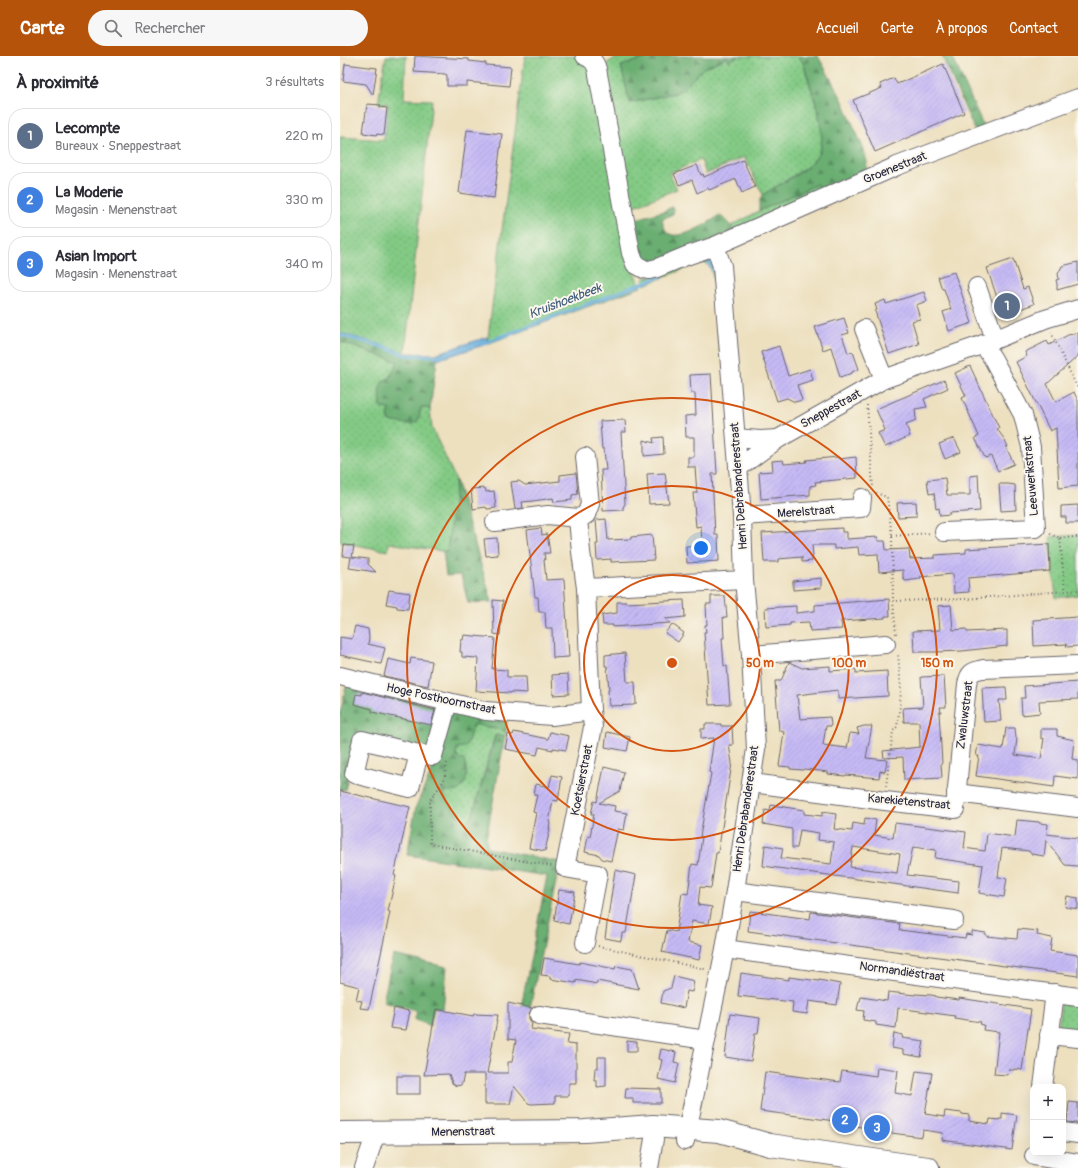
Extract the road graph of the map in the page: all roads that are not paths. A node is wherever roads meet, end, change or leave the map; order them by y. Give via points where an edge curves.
1 (585, 56) edge
2 (1078, 98) edge
3 (715, 246) junction
4 (977, 286) dead end
5 (1078, 309) edge
6 (864, 329) dead end
7 (989, 342) junction
8 (884, 379) junction
9 (736, 438) junction
10 (778, 439) junction
11 (585, 457) dead end
12 (738, 468) junction
13 (862, 498) dead end
14 (742, 516) junction
15 (578, 518) junction
16 (495, 522) dead end
17 (944, 532) road end
18 (744, 580) junction
19 (586, 588) junction
20 (893, 643) road end
21 (751, 655) junction
22 (1078, 665) edge
23 (340, 676) edge
24 (448, 702) junction
25 (591, 711) junction
26 (418, 754) dead end
27 (752, 783) junction
28 (956, 793) junction
29 (1078, 808) edge
30 (735, 891) junction
31 (954, 920) dead end
32 (585, 942) road end
33 (725, 949) junction
34 (1055, 993) junction
35 (1078, 997) edge
36 (539, 1015) dead end
37 (1049, 1035) junction
38 (1078, 1038) edge
39 (706, 1040) junction
40 (1043, 1084) edge
41 (585, 1131) junction
42 (1066, 1132) edge
43 (340, 1133) edge
44 (376, 1133) junction
45 (1078, 1134) edge
46 (687, 1135) junction
47 (654, 1139) junction
48 (1054, 1156) edge
49 (1033, 1159) edge
50 (1078, 1163) edge
51 (364, 1168) edge
52 (649, 1168) edge
53 (928, 1168) edge

1 - 3 street, Groenestraat via 595,63 597,69 620,199 635,264 644,269 657,268
2 - 3 street, Groenestraat via 897,166
3 - 9 street, Henri Debrabanderestraat via 722,266
4 - 7 street
5 - 7 street, Sneppestraat
6 - 8 street
7 - 8 street, Sneppestraat
7 - 17 street, Leeuwerikstraat via 993,359 1023,415 1031,447 1036,528
8 - 10 street, Sneppestraat
9 - 10 street, Sneppestraat
9 - 12 street, Henri Debrabanderestraat
10 - 12 street, Sneppestraat
11 - 15 street via 590,504 586,515
12 - 14 street, Henri Debrabanderestraat
13 - 14 street, Merelstraat via 860,508
14 - 18 street, Henri Debrabanderestraat
15 - 16 street via 548,515
15 - 19 street, Koetsierstraat
18 - 19 street
18 - 21 street, Henri Debrabanderestraat
19 - 25 street, Koetsierstraat
20 - 21 street
21 - 27 street, Henri Debrabanderestraat via 756,749
22 - 28 street, Zwaluwstraat via 983,669 971,672 967,684
23 - 24 street, Hoge Posthoornstraat
24 - 25 street, Hoge Posthoornstraat via 486,711 552,716
24 - 26 street via 433,756
25 - 32 street, Koetsierstraat via 593,727 565,868 598,874
27 - 28 street, Karekietenstraat via 955,809
27 - 30 street, Henri Debrabanderestraat
28 - 29 street, Karekietenstraat
30 - 31 street
30 - 33 street, Henri Debrabanderestraat
33 - 34 street, Normandiëstraat
33 - 39 street, Henri Debrabanderestraat
34 - 35 street, Normandiëstraat
34 - 37 street
36 - 39 street
37 - 38 street
37 - 40 street
39 - 46 street, Henri Debrabanderestraat
41 - 44 main road, Menenstraat
41 - 46 main road, Menenstraat via 653,1126
41 - 47 main road, Menenstraat
42 - 45 street
43 - 44 main road, Menenstraat
44 - 51 street
46 - 47 main road, Menenstraat
46 - 53 main road, Menenstraat via 719,1132 770,1145
47 - 52 street
48 - 49 street
48 - 50 street

